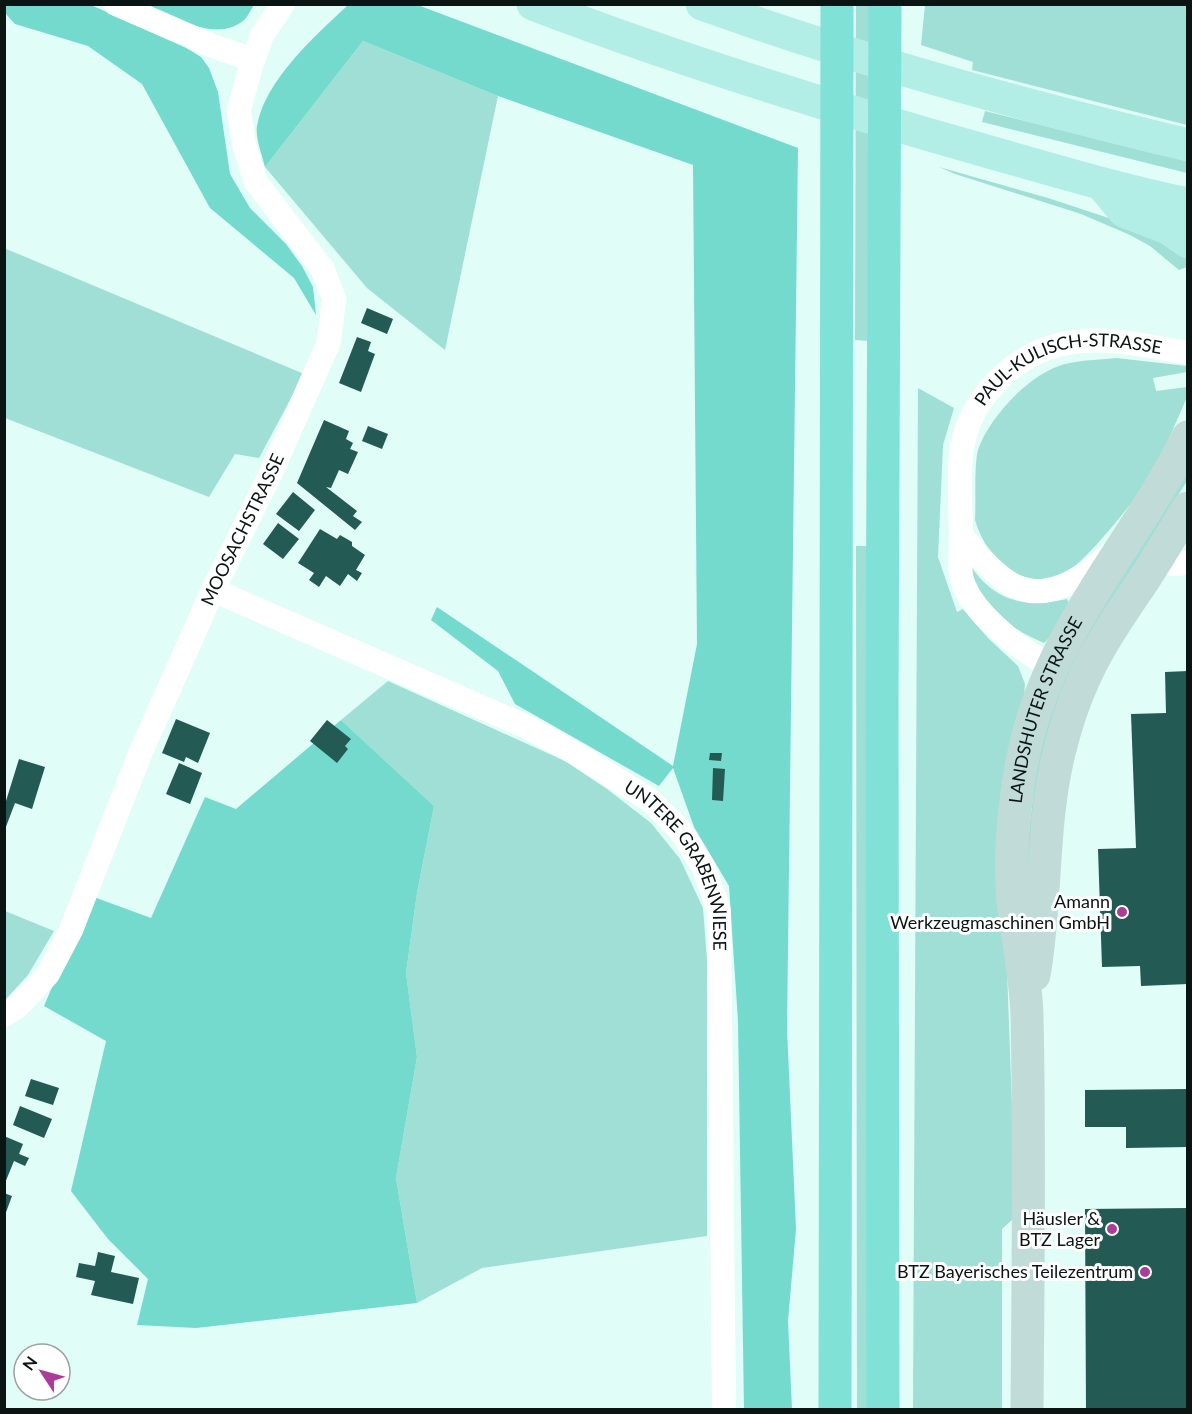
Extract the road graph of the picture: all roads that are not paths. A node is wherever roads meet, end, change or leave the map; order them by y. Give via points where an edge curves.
1 (116, 4) edge
2 (260, 4) edge
3 (283, 4) edge
4 (533, 4) edge
5 (702, 4) edge
6 (837, 4) edge
7 (885, 4) edge
8 (262, 35) junction
9 (253, 60) junction
10 (1188, 145) edge
11 (1101, 183) junction
12 (1188, 204) edge
13 (1188, 242) edge
14 (1188, 353) edge
15 (1188, 437) edge
16 (1188, 508) edge
17 (961, 536) junction
18 (1126, 540) junction
19 (1188, 563) edge
20 (1154, 565) junction
21 (213, 590) junction
22 (1051, 668) junction
23 (1027, 1013) junction
24 (4, 1016) edge
25 (724, 1410) edge
26 (836, 1410) edge
27 (883, 1410) edge
28 (1027, 1410) edge

1 - 9 street
2 - 8 street, MOOSACHSTRASSE
3 - 8 street, MOOSACHSTRASSE
4 - 11 main road via 784,93
5 - 10 main road via 785,34 937,80
6 - 26 highway
7 - 27 highway
8 - 9 street, MOOSACHSTRASSE
9 - 21 street, MOOSACHSTRASSE via 239,110 255,182 323,270 334,299 329,342
11 - 12 main road
11 - 13 main road via 1124,211 1168,228
14 - 17 street, PAUL-KULISCH-STRASSE via 1113,340 1066,343 1024,358 1007,370 978,405 961,454
15 - 18 main road, LANDSHUTER STRASSE
16 - 20 main road, LANDSHUTER STRASSE
17 - 18 street via 997,574 1014,586 1037,592 1062,588 1092,570
17 - 22 street, PAUL-KULISCH-STRASSE via 959,568 968,595 994,626
18 - 22 main road, LANDSHUTER STRASSE via 1069,630
19 - 20 street
20 - 23 main road, LANDSHUTER STRASSE via 1107,635 1069,719 1050,806 1038,954
21 - 24 street, MOOSACHSTRASSE via 140,754 71,930 48,974
21 - 25 street, UNTERE GRABENWIESE via 527,727 578,754 651,801 680,830 705,868 719,911
22 - 23 main road, LANDSHUTER STRASSE via 1032,718 1015,809 1013,897
23 - 28 main road, LANDSHUTER STRASSE

